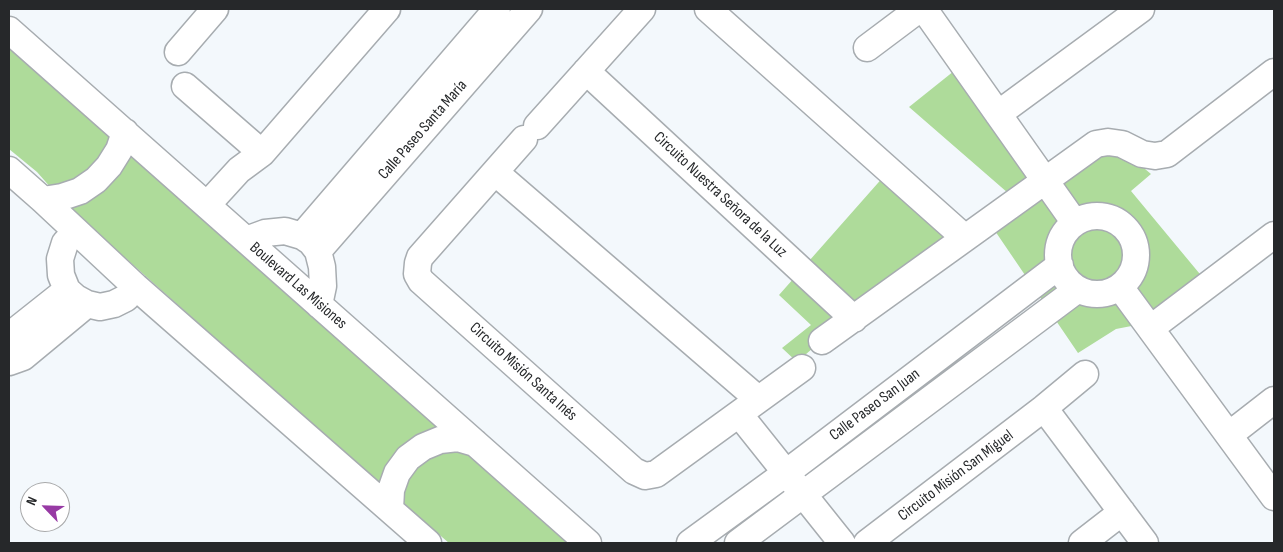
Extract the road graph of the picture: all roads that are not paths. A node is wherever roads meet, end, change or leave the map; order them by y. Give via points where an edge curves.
1 (215, 9) edge
2 (387, 9) edge
3 (496, 9) edge
4 (529, 9) edge
5 (642, 9) edge
6 (708, 9) edge
7 (919, 9) edge
8 (924, 9) edge
9 (1141, 9) edge
10 (9, 30) edge
11 (867, 48) dead end
12 (178, 52) dead end
13 (586, 71) junction
14 (1274, 72) edge
15 (185, 86) dead end
16 (998, 114) junction
17 (125, 132) junction
18 (262, 153) junction
19 (9, 170) edge
20 (496, 172) junction
21 (1045, 180) junction
22 (43, 200) junction
23 (214, 210) junction
24 (1075, 223) junction
25 (76, 232) junction
26 (1274, 234) edge
27 (965, 238) junction
28 (246, 240) junction
29 (310, 243) junction
30 (1060, 265) junction
31 (136, 287) junction
32 (1120, 287) junction
33 (1078, 289) junction
34 (77, 297) junction
35 (320, 305) junction
36 (854, 319) junction
37 (1151, 328) junction
38 (9, 336) edge
39 (822, 341) dead end
40 (9, 362) edge
41 (802, 368) dead end
42 (1085, 374) dead end
43 (1274, 400) edge
44 (748, 406) junction
45 (1044, 408) junction
46 (1229, 435) junction
47 (475, 443) junction
48 (786, 473) junction
49 (803, 495) junction
50 (1274, 497) edge
51 (390, 509) junction
52 (1122, 512) junction
53 (428, 543) edge
54 (588, 543) edge
55 (690, 543) edge
56 (738, 543) edge
57 (842, 543) edge
58 (867, 543) edge
59 (1082, 543) edge
60 (1145, 543) edge

1 - 12 street
2 - 18 street
3 - 29 street, Calle Paseo Santa María
4 - 29 street, Calle Paseo Santa María
5 - 13 street
6 - 27 street
7 - 11 street
8 - 16 street
9 - 16 street
10 - 17 street, Boulevard Las Misiones
13 - 20 street, Circuito Misión Santa Inés
13 - 36 street, Circuito Nuestra Señora de la Luz
14 - 21 street via 1167,154 1155,156 1142,154 1122,144 1096,144
15 - 18 street
16 - 21 street
17 - 22 street via 110,166 96,180 80,191
17 - 23 street, Boulevard Las Misiones
18 - 23 street via 251,180
19 - 22 street
20 - 44 street
20 - 44 street, Circuito Misión Santa Inés via 420,257 417,269 421,281 639,474 656,474
21 - 24 street
21 - 27 street
22 - 25 street
23 - 28 street, Boulevard Las Misiones
24 - 30 street via 1061,241
24 - 32 street via 1098,215 1121,223 1130,232 1135,243 1134,267
25 - 31 street
25 - 34 street via 65,244 60,259 61,275
26 - 37 street
27 - 36 street
28 - 29 street via 265,233 285,231
28 - 35 street, Boulevard Las Misiones
29 - 35 street via 322,267
30 - 33 street via 1070,283
30 - 48 street, Calle Paseo San Juan
31 - 34 street via 126,298 114,304 100,306
31 - 51 street
32 - 33 street via 1099,294
32 - 37 street
33 - 49 street, Calle Paseo San Juan
34 - 38 street
34 - 40 street via 23,357
35 - 47 street, Boulevard Las Misiones
36 - 39 street
37 - 46 street
41 - 44 street, Circuito Misión Santa Inés
42 - 45 street, Circuito Misión San Miguel
43 - 46 street
44 - 48 street
45 - 52 street
45 - 58 street, Circuito Misión San Miguel
46 - 50 street
47 - 51 street via 458,438 423,446 397,473
47 - 54 street, Boulevard Las Misiones
48 - 49 street
48 - 55 street, Calle Paseo San Juan
49 - 56 street, Calle Paseo San Juan
49 - 57 street
51 - 53 street
52 - 59 street
52 - 60 street

